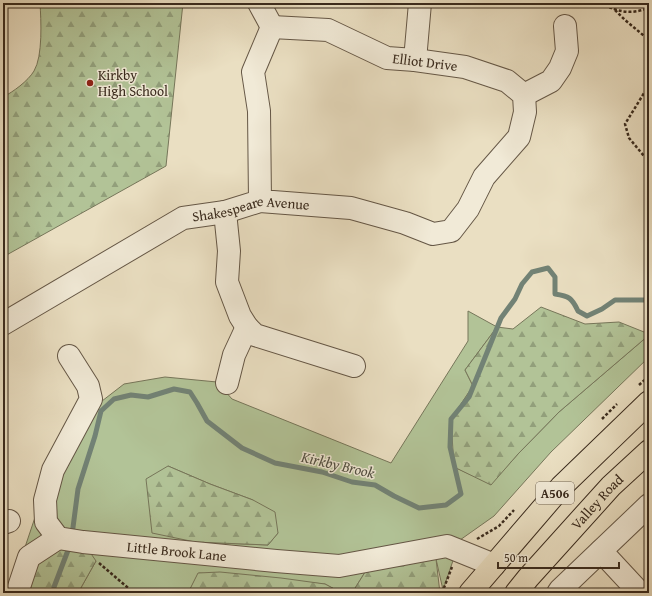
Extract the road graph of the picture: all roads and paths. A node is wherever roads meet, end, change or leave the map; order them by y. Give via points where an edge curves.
1 (259, 3) edge
2 (420, 3) edge
3 (600, 3) edge
4 (649, 9) edge
5 (614, 10) junction
6 (565, 26) dead end
7 (272, 27) junction
8 (649, 40) edge
9 (415, 60) junction
10 (649, 85) edge
11 (524, 95) junction
12 (649, 162) edge
13 (260, 201) junction
14 (225, 212) junction
15 (3, 324) edge
16 (247, 327) junction
17 (69, 356) dead end
18 (354, 366) dead end
19 (227, 383) dead end
20 (649, 402) edge
21 (649, 451) edge
22 (649, 505) edge
23 (58, 538) junction
24 (83, 542) junction
25 (601, 551) junction
26 (494, 565) junction
27 (17, 593) edge
28 (134, 593) edge
29 (470, 593) edge
30 (516, 593) edge
31 (558, 593) edge
32 (640, 593) edge

1 - 7 street
2 - 9 street
3 - 5 path
4 - 5 path via 632,12
5 - 8 path
6 - 11 street via 567,51 560,68 551,82
7 - 9 street, Elliot Drive via 328,30 387,58
7 - 13 street via 253,72 259,111
9 - 11 street, Elliot Drive via 465,67 507,81
10 - 12 path via 625,124 630,138
11 - 13 street, Shakespeare Avenue via 525,112 520,137 484,177 468,209 451,231 433,234 406,223 351,208
13 - 14 street, Shakespeare Avenue
14 - 15 street, Shakespeare Avenue via 183,218
14 - 16 street via 229,251 227,282
16 - 18 street via 255,335
16 - 19 street via 234,355
17 - 23 street via 88,386 91,399 53,470 45,500 46,522
20 - 26 main road, A506 via 561,487
21 - 30 main road, Valley Road / A506 via 611,486
22 - 25 street
23 - 24 street, Little Brook Lane
23 - 27 street via 29,557
24 - 26 street, Little Brook Lane via 339,566 447,546
24 - 28 path via 96,561
25 - 31 street
25 - 32 street
26 - 29 main road, A506

